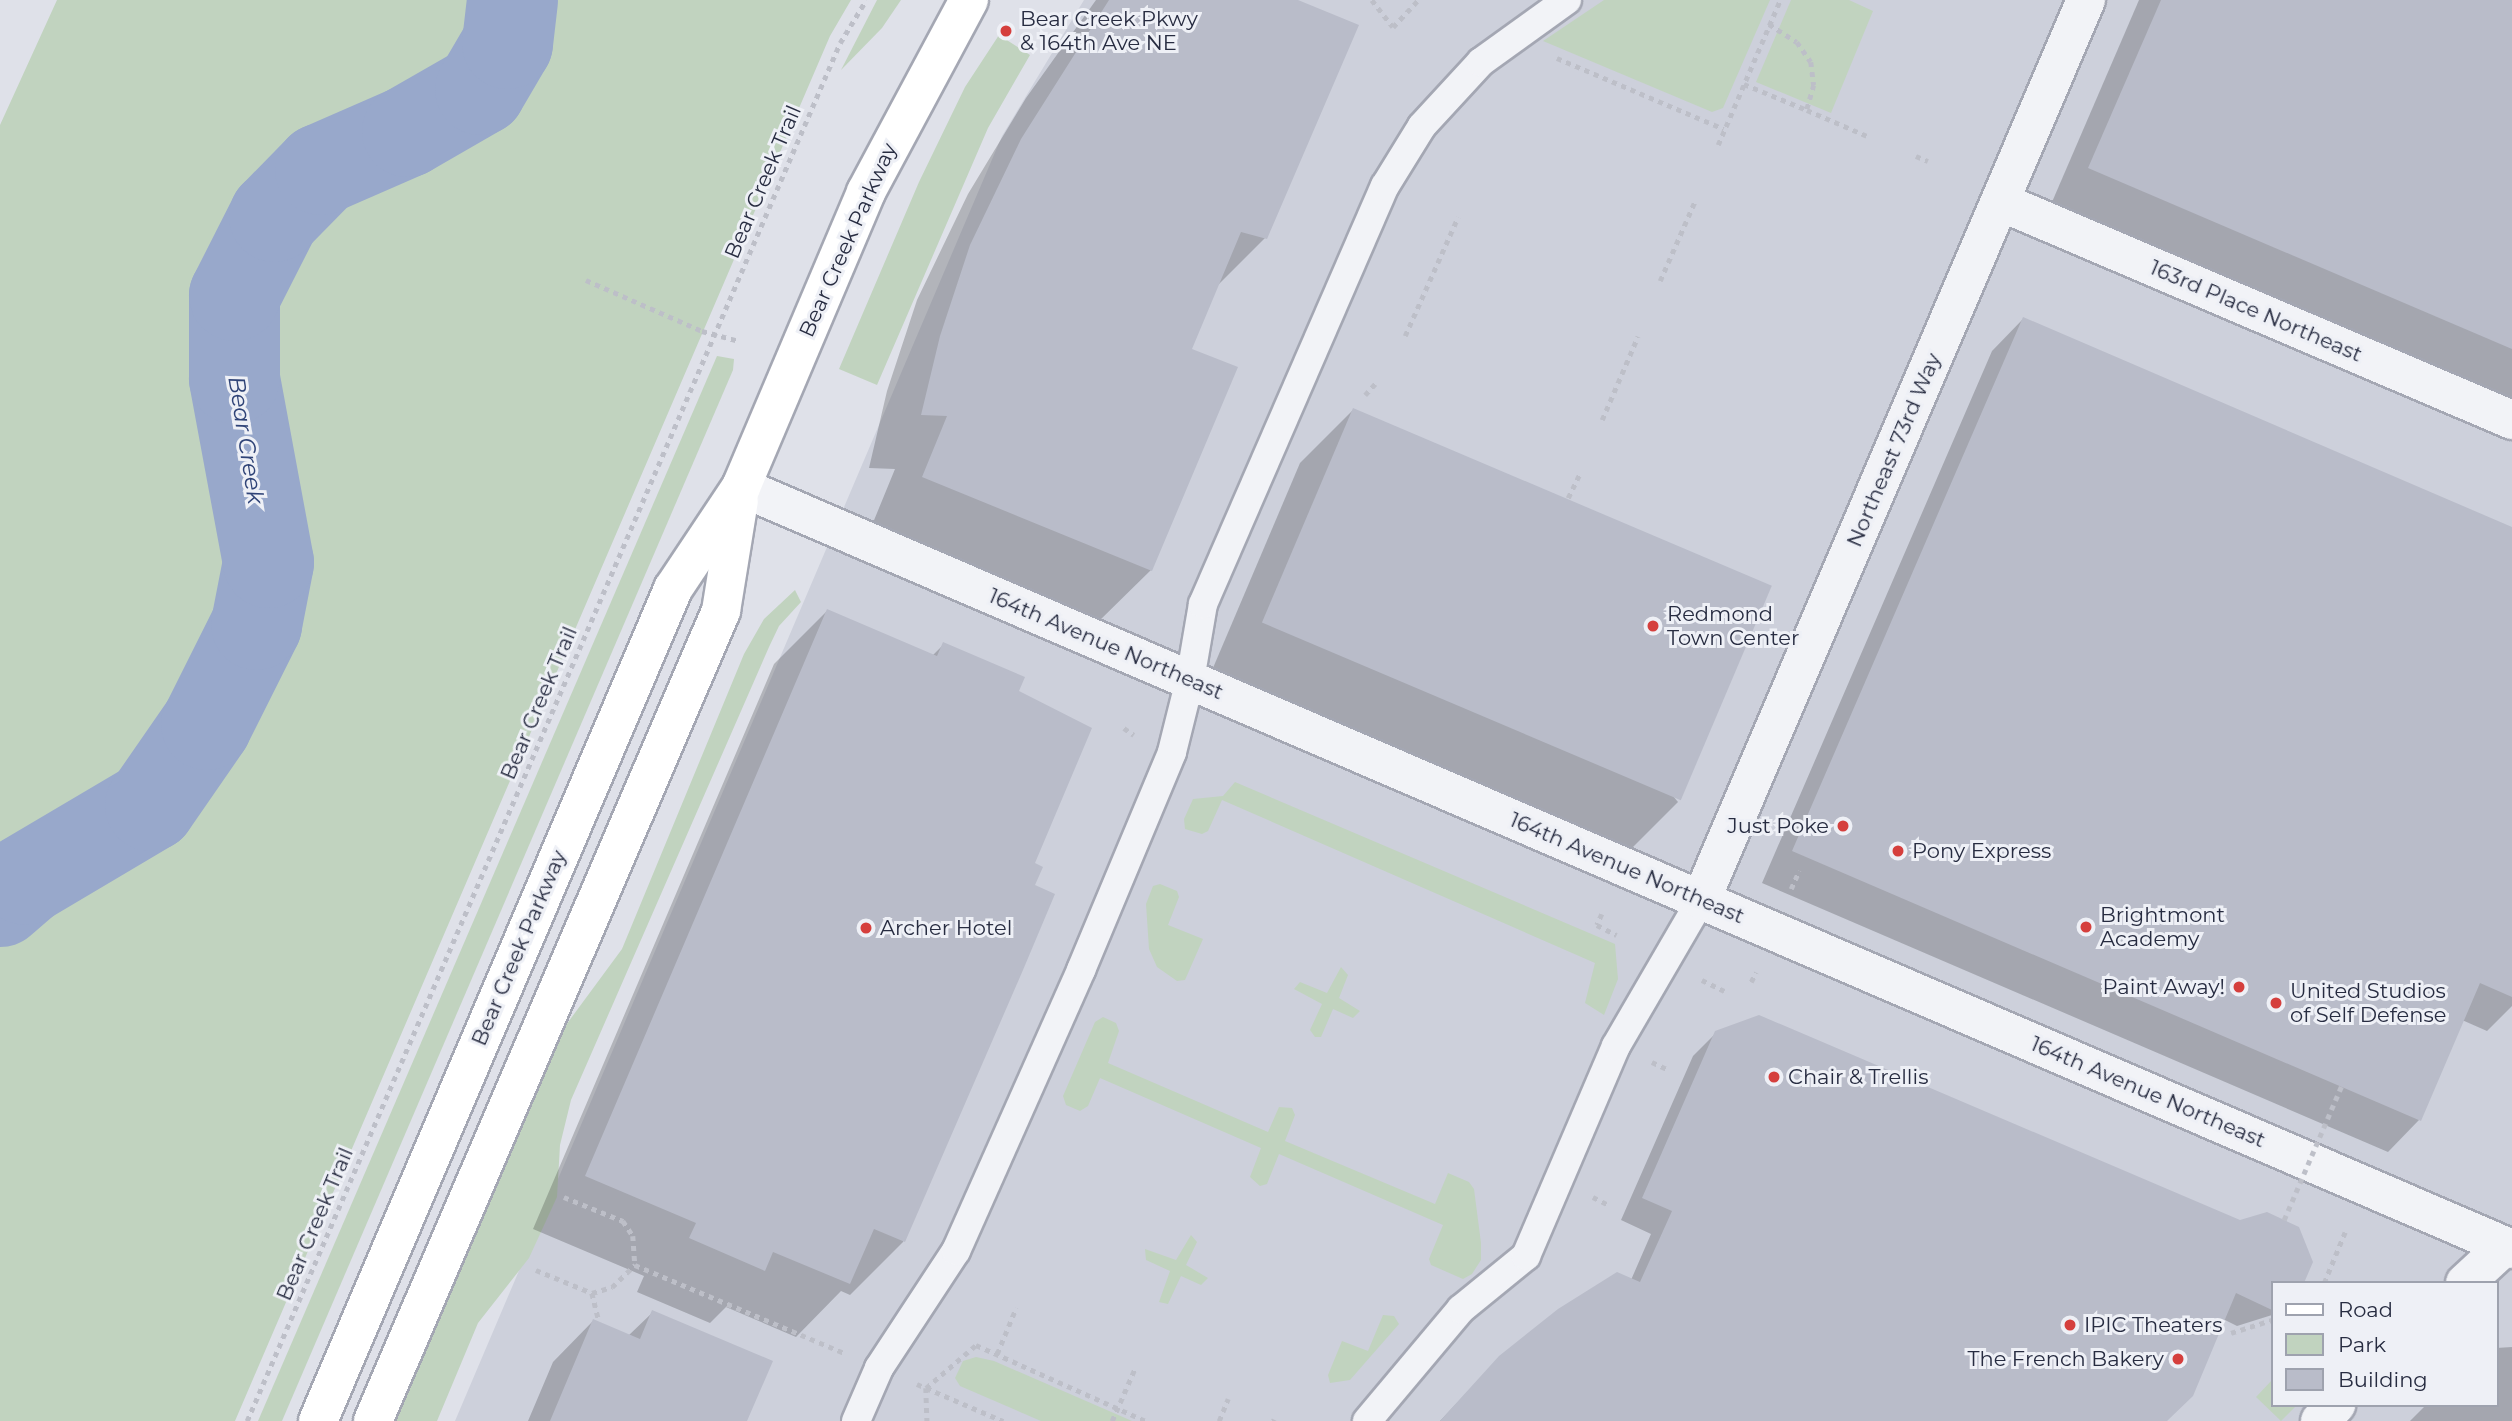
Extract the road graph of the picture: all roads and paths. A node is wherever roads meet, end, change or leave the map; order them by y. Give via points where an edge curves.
1 (866, 0) edge
2 (969, 0) edge
3 (1372, 0) edge
4 (1418, 0) edge
5 (1567, 0) edge
6 (1780, 0) edge
7 (2086, 0) edge
8 (1769, 24) junction
9 (1550, 55) dead end
10 (1744, 84) junction
11 (1807, 110) junction
12 (1724, 129) junction
13 (1867, 136) dead end
14 (1718, 145) dead end
15 (1916, 156) dead end
16 (1928, 161) dead end
17 (1695, 201) dead end
18 (2001, 202) junction
19 (1458, 217) dead end
20 (586, 281) dead end
21 (1660, 281) dead end
22 (715, 334) junction
23 (1405, 336) dead end
24 (1638, 336) dead end
25 (740, 341) dead end
26 (1375, 384) dead end
27 (1365, 395) dead end
28 (1602, 420) dead end
29 (2512, 420) edge
30 (1580, 473) dead end
31 (741, 487) junction
32 (1568, 498) dead end
33 (1190, 680) junction
34 (1124, 728) dead end
35 (1134, 735) dead end
36 (1800, 871) dead end
37 (1787, 899) dead end
38 (1701, 900) junction
39 (1602, 914) dead end
40 (1617, 935) dead end
41 (1701, 979) dead end
42 (1725, 991) dead end
43 (2341, 1087) dead end
44 (564, 1197) dead end
45 (2284, 1220) dead end
46 (2345, 1232) dead end
47 (2510, 1241) edge
48 (635, 1265) junction
49 (536, 1270) dead end
50 (2325, 1281) edge
51 (2467, 1281) edge
52 (592, 1293) junction
53 (1016, 1308) dead end
54 (2270, 1321) edge
55 (599, 1322) dead end
56 (2231, 1333) dead end
57 (997, 1354) junction
58 (851, 1356) dead end
59 (1135, 1368) dead end
60 (926, 1388) junction
61 (1228, 1399) dead end
62 (2334, 1407) edge
63 (1117, 1409) junction
64 (247, 1421) edge
65 (318, 1421) edge
66 (373, 1421) edge
67 (856, 1421) edge
68 (927, 1421) edge
69 (1003, 1421) edge
70 (1112, 1421) edge
71 (1146, 1421) edge
72 (1219, 1421) edge
73 (1367, 1421) edge
74 (2320, 1421) edge

1 - 22 path, Bear Creek Trail via 840,43
2 - 31 main road, Bear Creek Parkway via 866,192
3 - 4 path via 1393,27
5 - 33 lane via 1481,62 1422,125 1385,186 1203,604
6 - 8 path
7 - 18 street, Northeast 73rd Way
8 - 10 path
8 - 11 path via 1797,42 1811,62 1814,85
9 - 12 path
10 - 11 path
10 - 12 path
11 - 13 path
12 - 14 path
15 - 16 path
17 - 21 path
18 - 29 street, 163rd Place Northeast
18 - 38 street, Northeast 73rd Way
19 - 23 path
20 - 22 path
22 - 25 path
22 - 64 path, Bear Creek Trail
24 - 28 path
26 - 27 path
30 - 32 path
31 - 33 street, 164th Avenue Northeast
31 - 65 main road, Bear Creek Parkway via 673,589
31 - 66 main road, Bear Creek Parkway via 721,611
33 - 38 street, 164th Avenue Northeast
33 - 67 lane via 1172,752 1016,1120 956,1251 879,1368
34 - 35 path
36 - 37 path
38 - 47 street, 164th Avenue Northeast
38 - 73 lane via 1616,1046 1526,1256 1461,1309
39 - 40 path via 1597,925
41 - 42 path
43 - 45 path, bridge
44 - 48 path via 623,1221 633,1236
46 - 50 path
47 - 51 street
48 - 52 path via 612,1287
48 - 58 path
49 - 52 path
52 - 55 path
53 - 57 path
54 - 56 path
57 - 60 path via 976,1345
57 - 63 path
59 - 63 path
60 - 68 path
60 - 69 path
61 - 72 path
62 - 74 street
63 - 70 path
63 - 71 path

